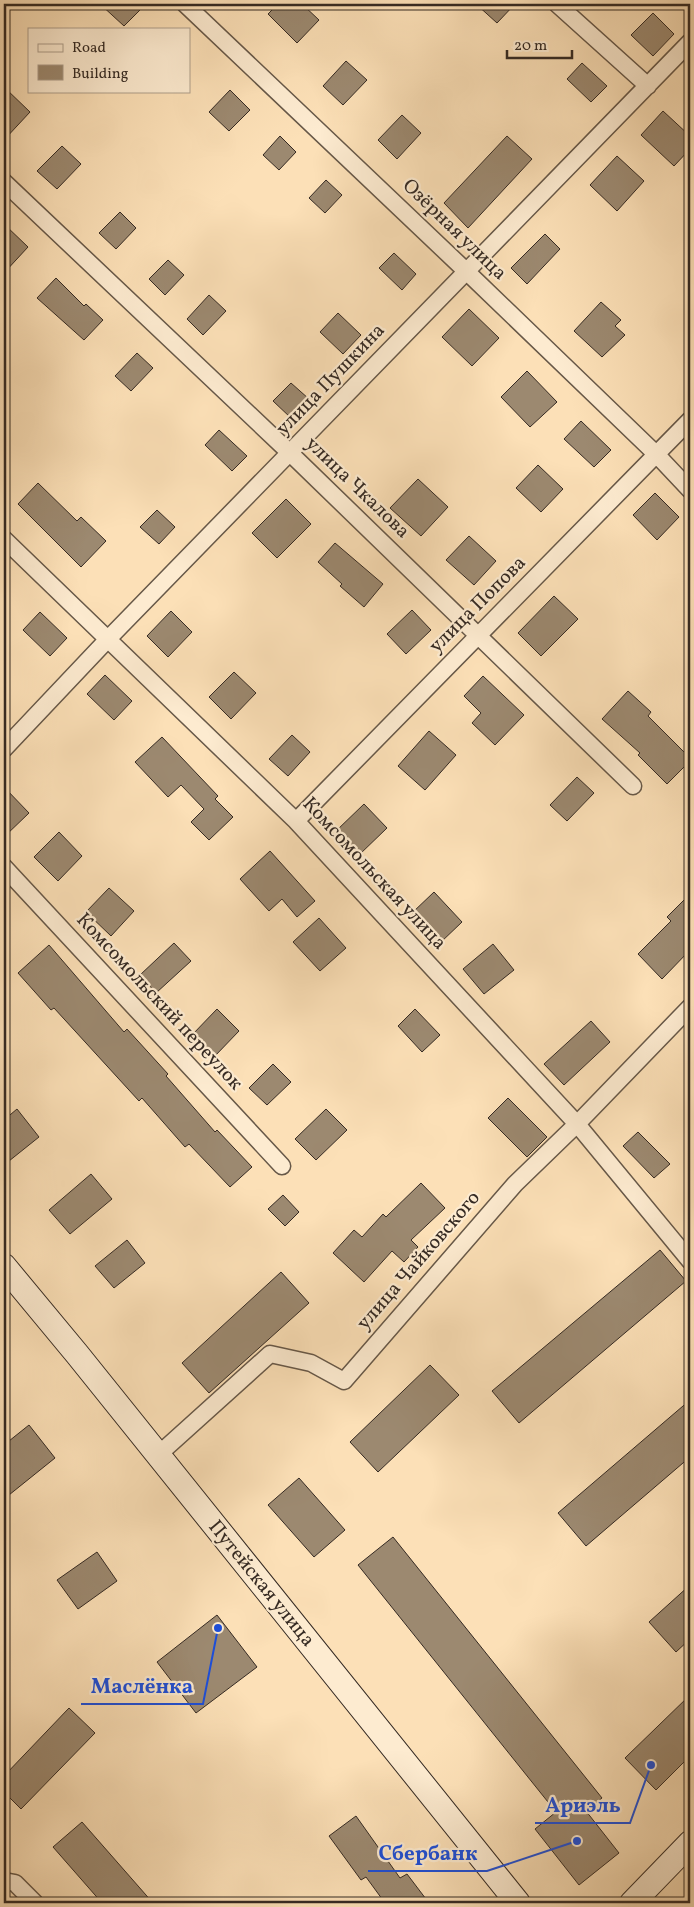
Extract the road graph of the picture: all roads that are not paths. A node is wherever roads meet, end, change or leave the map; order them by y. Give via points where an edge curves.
1 (185, 4) edge
2 (557, 4) edge
3 (690, 42) edge
4 (648, 86) junction
5 (4, 182) edge
6 (466, 271) junction
7 (690, 420) edge
8 (290, 453) junction
9 (657, 455) junction
10 (690, 490) edge
11 (4, 539) edge
12 (478, 635) junction
13 (108, 639) junction
14 (4, 749) edge
15 (633, 786) dead end
16 (296, 821) junction
17 (4, 867) edge
18 (690, 1007) edge
19 (577, 1124) junction
20 (282, 1166) dead end
21 (690, 1261) edge
22 (4, 1266) edge
23 (158, 1456) junction
24 (690, 1843) edge
25 (4, 1881) edge
26 (35, 1903) edge
27 (518, 1903) edge
28 (632, 1903) edge

1 - 6 street, Озёрная улица
2 - 4 street
3 - 4 street, улица Пушкина
4 - 6 street, улица Пушкина
5 - 8 street, улица Чкалова
6 - 8 street, улица Пушкина
6 - 9 street, Озёрная улица
7 - 9 street, улица Попова
8 - 12 street, улица Чкалова
8 - 13 street, улица Пушкина
9 - 10 street, Озёрная улица
9 - 12 street, улица Попова
11 - 13 street, Комсомольская улица
12 - 15 street, улица Чкалова
12 - 16 street, улица Попова
13 - 14 street, улица Пушкина
13 - 16 street, Комсомольская улица
16 - 19 street, Комсомольская улица
17 - 20 street, Комсомольский переулок
18 - 19 street, улица Чайковского
19 - 21 street, Комсомольская улица
19 - 23 street, улица Чайковского via 515,1184 344,1381 311,1363 270,1354
22 - 23 main road, Путейская улица
23 - 27 main road, Путейская улица
24 - 28 main road
25 - 26 street via 15,1882

